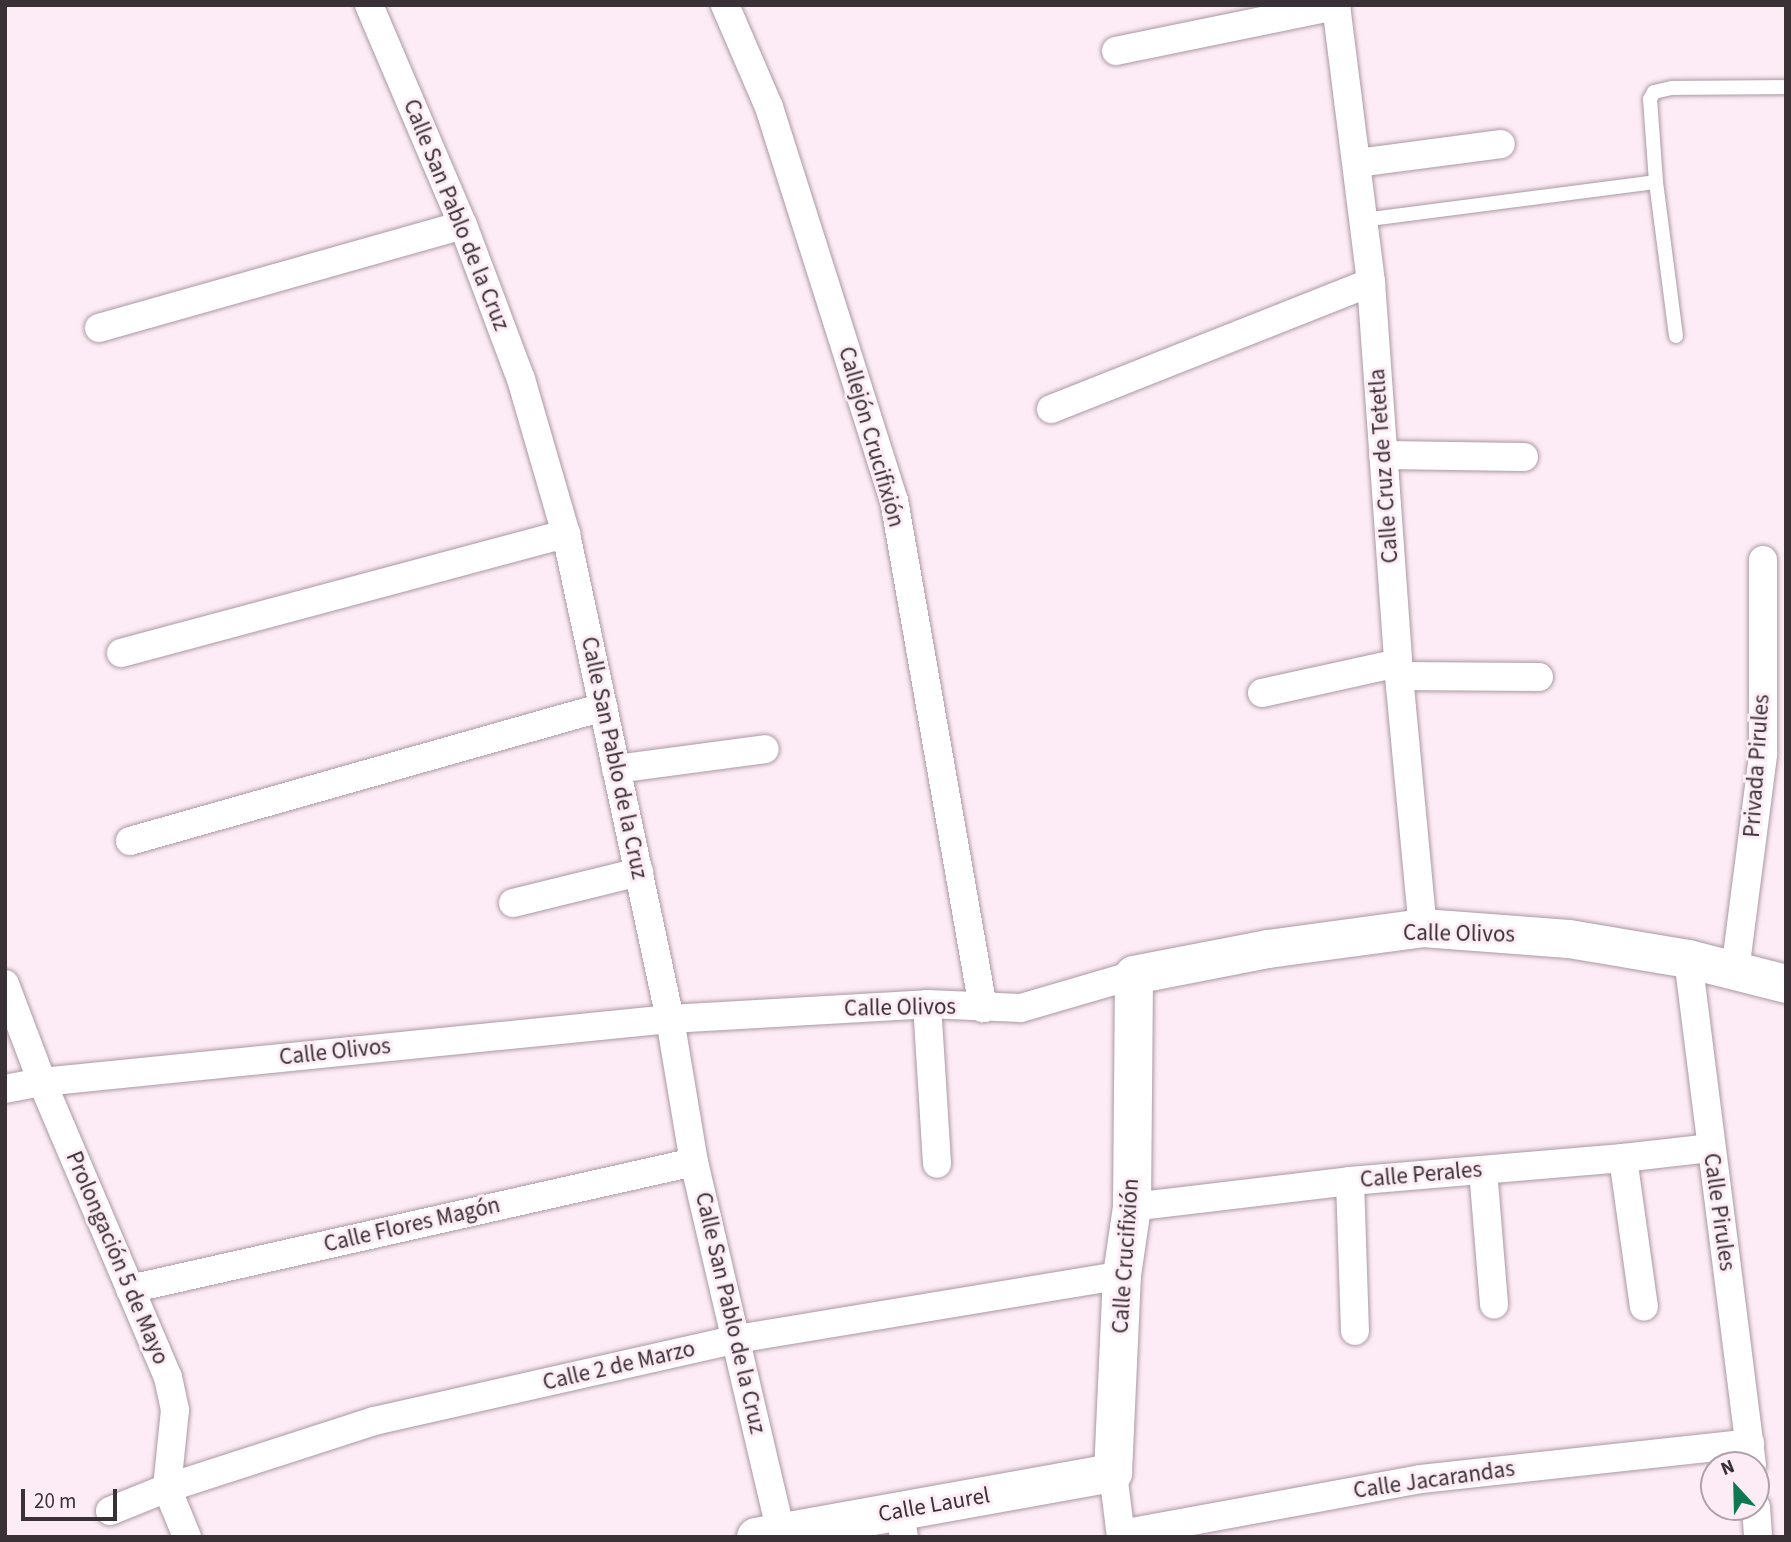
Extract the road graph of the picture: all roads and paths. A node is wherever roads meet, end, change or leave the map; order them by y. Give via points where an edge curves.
1 (369, 5) edge
2 (724, 5) edge
3 (1336, 6) edge
4 (1116, 51) dead end
5 (1786, 87) edge
6 (1501, 144) dead end
7 (1357, 163) junction
8 (1656, 182) junction
9 (1363, 220) junction
10 (463, 225) junction
11 (1371, 282) junction
12 (99, 328) dead end
13 (1675, 336) dead end
14 (1051, 409) dead end
15 (1383, 455) junction
16 (1524, 457) dead end
17 (566, 534) junction
18 (1763, 560) dead end
19 (121, 653) dead end
20 (1399, 670) junction
21 (1539, 677) dead end
22 (1262, 693) dead end
23 (603, 707) junction
24 (765, 749) dead end
25 (616, 769) junction
26 (130, 841) dead end
27 (639, 872) junction
28 (513, 903) dead end
29 (1423, 928) junction
30 (1688, 959) junction
31 (1735, 971) junction
32 (1134, 975) junction
33 (1786, 984) edge
34 (5, 985) edge
35 (927, 1004) junction
36 (984, 1008) junction
37 (670, 1019) junction
38 (42, 1082) junction
39 (5, 1089) edge
40 (1711, 1148) junction
41 (1623, 1158) junction
42 (694, 1162) junction
43 (937, 1164) dead end
44 (1483, 1170) junction
45 (1350, 1181) junction
46 (1132, 1207) junction
47 (1122, 1275) junction
48 (130, 1289) junction
49 (1494, 1305) dead end
50 (1644, 1307) dead end
51 (1355, 1331) dead end
52 (737, 1339) junction
53 (1751, 1451) edge
54 (1700, 1458) edge
55 (1113, 1473) junction
56 (167, 1488) junction
57 (110, 1511) dead end
58 (902, 1524) edge
59 (768, 1535) edge
60 (1121, 1536) edge
61 (187, 1537) edge

1 - 10 street, Calle San Pablo de la Cruz
2 - 36 street, Callejón Crucifixión via 769,107 894,500
3 - 4 street
3 - 7 street, Calle Cruz de Tetetla
5 - 8 lane via 1654,92 1648,107
6 - 7 street
7 - 9 street, Calle Cruz de Tetetla
8 - 9 lane
8 - 13 lane
9 - 11 street, Calle Cruz de Tetetla
10 - 12 street
10 - 17 street, Calle San Pablo de la Cruz via 521,379
11 - 14 street
11 - 15 street, Calle Cruz de Tetetla
15 - 16 street
15 - 20 street, Calle Cruz de Tetetla
17 - 19 street
17 - 23 street, Calle San Pablo de la Cruz
18 - 31 street, Privada Pirules via 1763,754
20 - 21 street
20 - 22 street
20 - 29 street, Calle Cruz de Tetetla
23 - 25 street, Calle San Pablo de la Cruz
23 - 26 street
24 - 25 street
25 - 27 street, Calle San Pablo de la Cruz
27 - 28 street
27 - 37 street, Calle San Pablo de la Cruz
29 - 30 street, Calle Olivos via 1569,939
29 - 32 street, Calle Olivos via 1268,949
30 - 31 street, Calle Olivos
30 - 40 street, Calle Pirules
31 - 33 street, Calle Olivos
32 - 36 street, Calle Olivos via 1021,1008
32 - 46 street, Calle Crucifixión
34 - 38 street, Prolongación 5 de Mayo
35 - 36 street, Calle Olivos
35 - 37 street, Calle Olivos
35 - 43 street
37 - 38 street, Calle Olivos
37 - 42 street, Calle San Pablo de la Cruz
38 - 39 street, Calle Olivos
38 - 48 street, Prolongación 5 de Mayo
40 - 41 street, Calle Perales
40 - 53 street, Calle Pirules
41 - 44 street, Calle Perales
41 - 50 street
42 - 48 street, Calle Flores Magón
42 - 52 street, Calle San Pablo de la Cruz
44 - 45 street, Calle Perales
44 - 49 street
45 - 46 street, Calle Perales
45 - 51 street
46 - 47 street, Calle Crucifixión
47 - 52 street, Calle 2 de Marzo
47 - 55 street, Calle Crucifixión
48 - 56 street, Prolongación 5 de Mayo via 168,1377 175,1410
52 - 56 street, Calle 2 de Marzo via 374,1421
52 - 59 street, Calle San Pablo de la Cruz
54 - 60 street, Calle Jacarandas via 1421,1479
55 - 58 street, Calle Laurel
55 - 60 street, Calle Crucifixión
56 - 57 street, Calle 2 de Marzo
56 - 61 street, Prolongación 5 de Mayo
58 - 59 street, Calle Laurel

